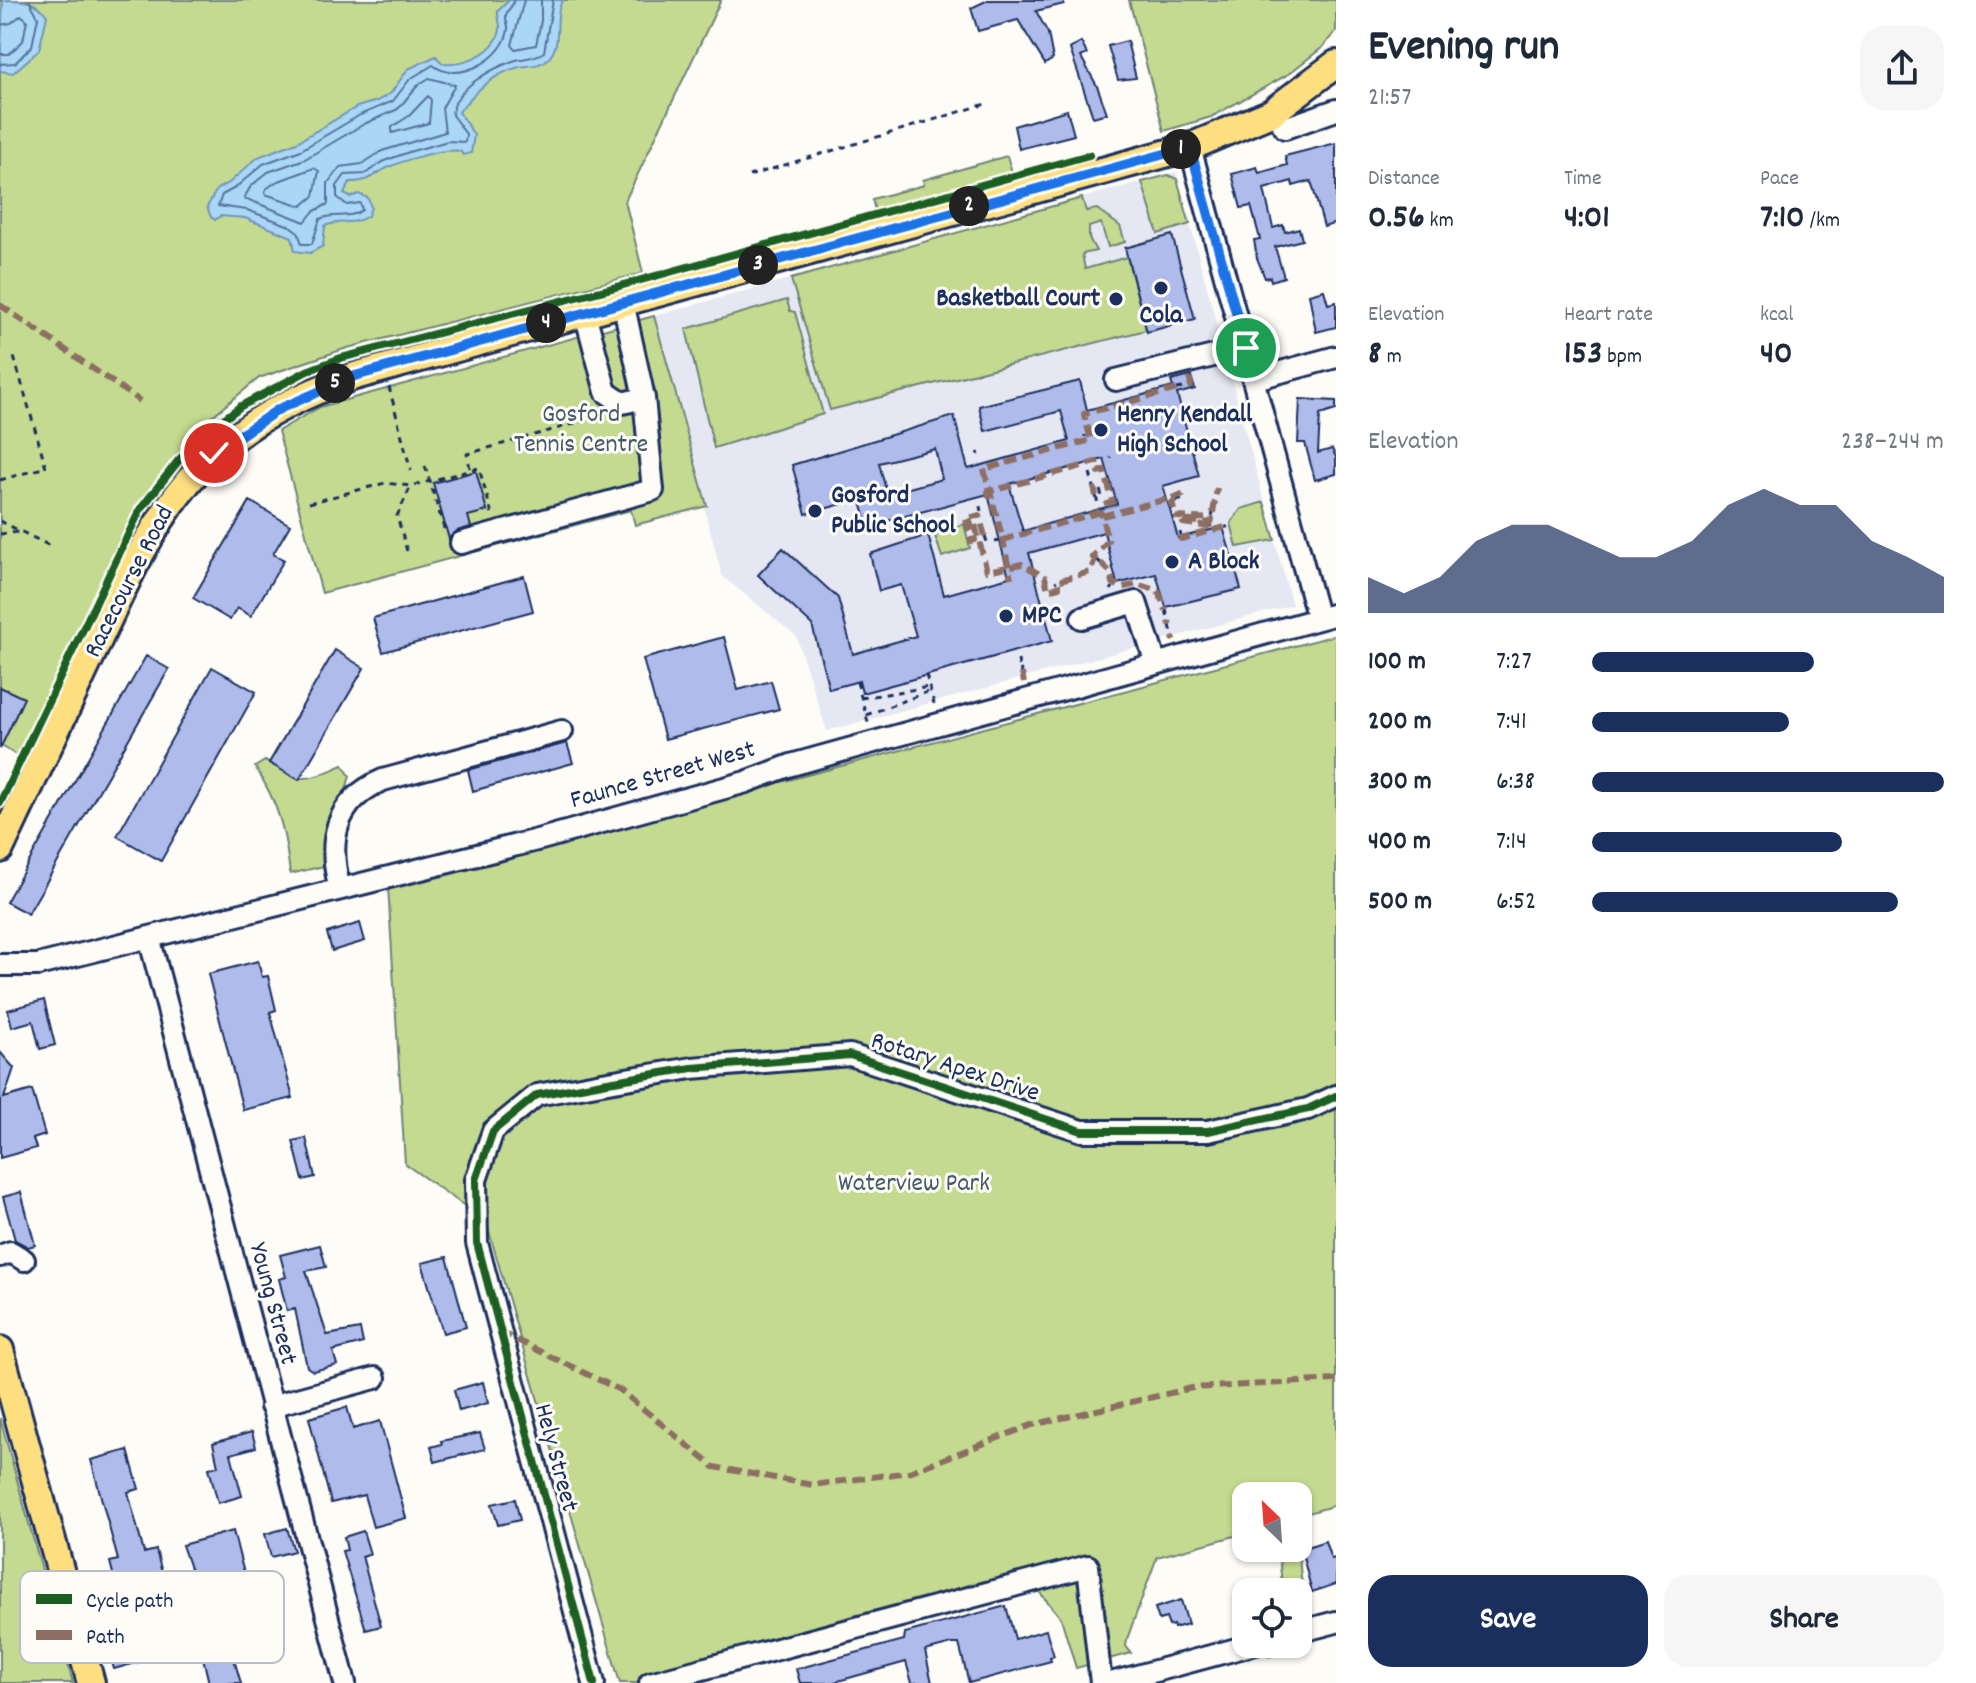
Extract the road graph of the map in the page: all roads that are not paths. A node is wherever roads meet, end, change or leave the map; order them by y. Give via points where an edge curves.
1 (1336, 64) edge
2 (1336, 110) edge
3 (1274, 111) junction
4 (1190, 147) junction
5 (623, 302) junction
6 (585, 313) junction
7 (1246, 348) junction
8 (1336, 357) edge
9 (1255, 379) junction
10 (1116, 380) dead end
11 (644, 398) junction
12 (461, 543) road end
13 (1327, 616) edge
14 (1082, 618) dead end
15 (1156, 664) junction
16 (562, 731) dead end
17 (0, 849) edge
18 (340, 889) junction
19 (149, 937) junction
20 (0, 965) edge
21 (1336, 1096) edge
22 (477, 1243) joint
23 (0, 1256) edge
24 (24, 1260) dead end
25 (0, 1350) edge
26 (375, 1378) dead end
27 (271, 1406) junction
28 (52, 1571) edge
29 (1336, 1622) edge
30 (1312, 1628) edge
31 (1232, 1650) edge
32 (84, 1663) edge
33 (91, 1683) edge
34 (345, 1683) edge
35 (594, 1683) edge
36 (650, 1683) edge
37 (1101, 1683) edge
38 (1111, 1683) edge

1 - 3 main road, Racecourse Road
2 - 3 street via 1285,128
3 - 4 main road, Racecourse Road
4 - 5 main road, Racecourse Road
4 - 7 street
5 - 6 main road, Racecourse Road
5 - 11 street
6 - 11 street via 606,392 622,403
6 - 17 main road, Racecourse Road via 324,387 255,422 214,453 180,489 138,555
7 - 9 street
7 - 10 street
8 - 9 street
9 - 13 street
11 - 12 street via 653,490
13 - 15 street, Faunce Street West
14 - 15 street via 1136,602
15 - 18 street, Faunce Street West via 541,839
16 - 18 street via 383,780 362,791 344,811 336,835 333,862
18 - 19 street, Faunce Street West
19 - 20 street, Faunce Street West via 38,965
19 - 27 street, Young Street
21 - 22 street, Rotary Apex Drive via 1308,1109 1208,1131 1082,1131 850,1055 692,1068 602,1083 537,1095 493,1131 476,1180
22 - 35 street, Hely Street
23 - 24 street via 11,1252
25 - 28 main road
26 - 27 street
27 - 34 street, Young Street
29 - 30 street
31 - 38 street
32 - 33 main road
36 - 37 street via 1088,1566

